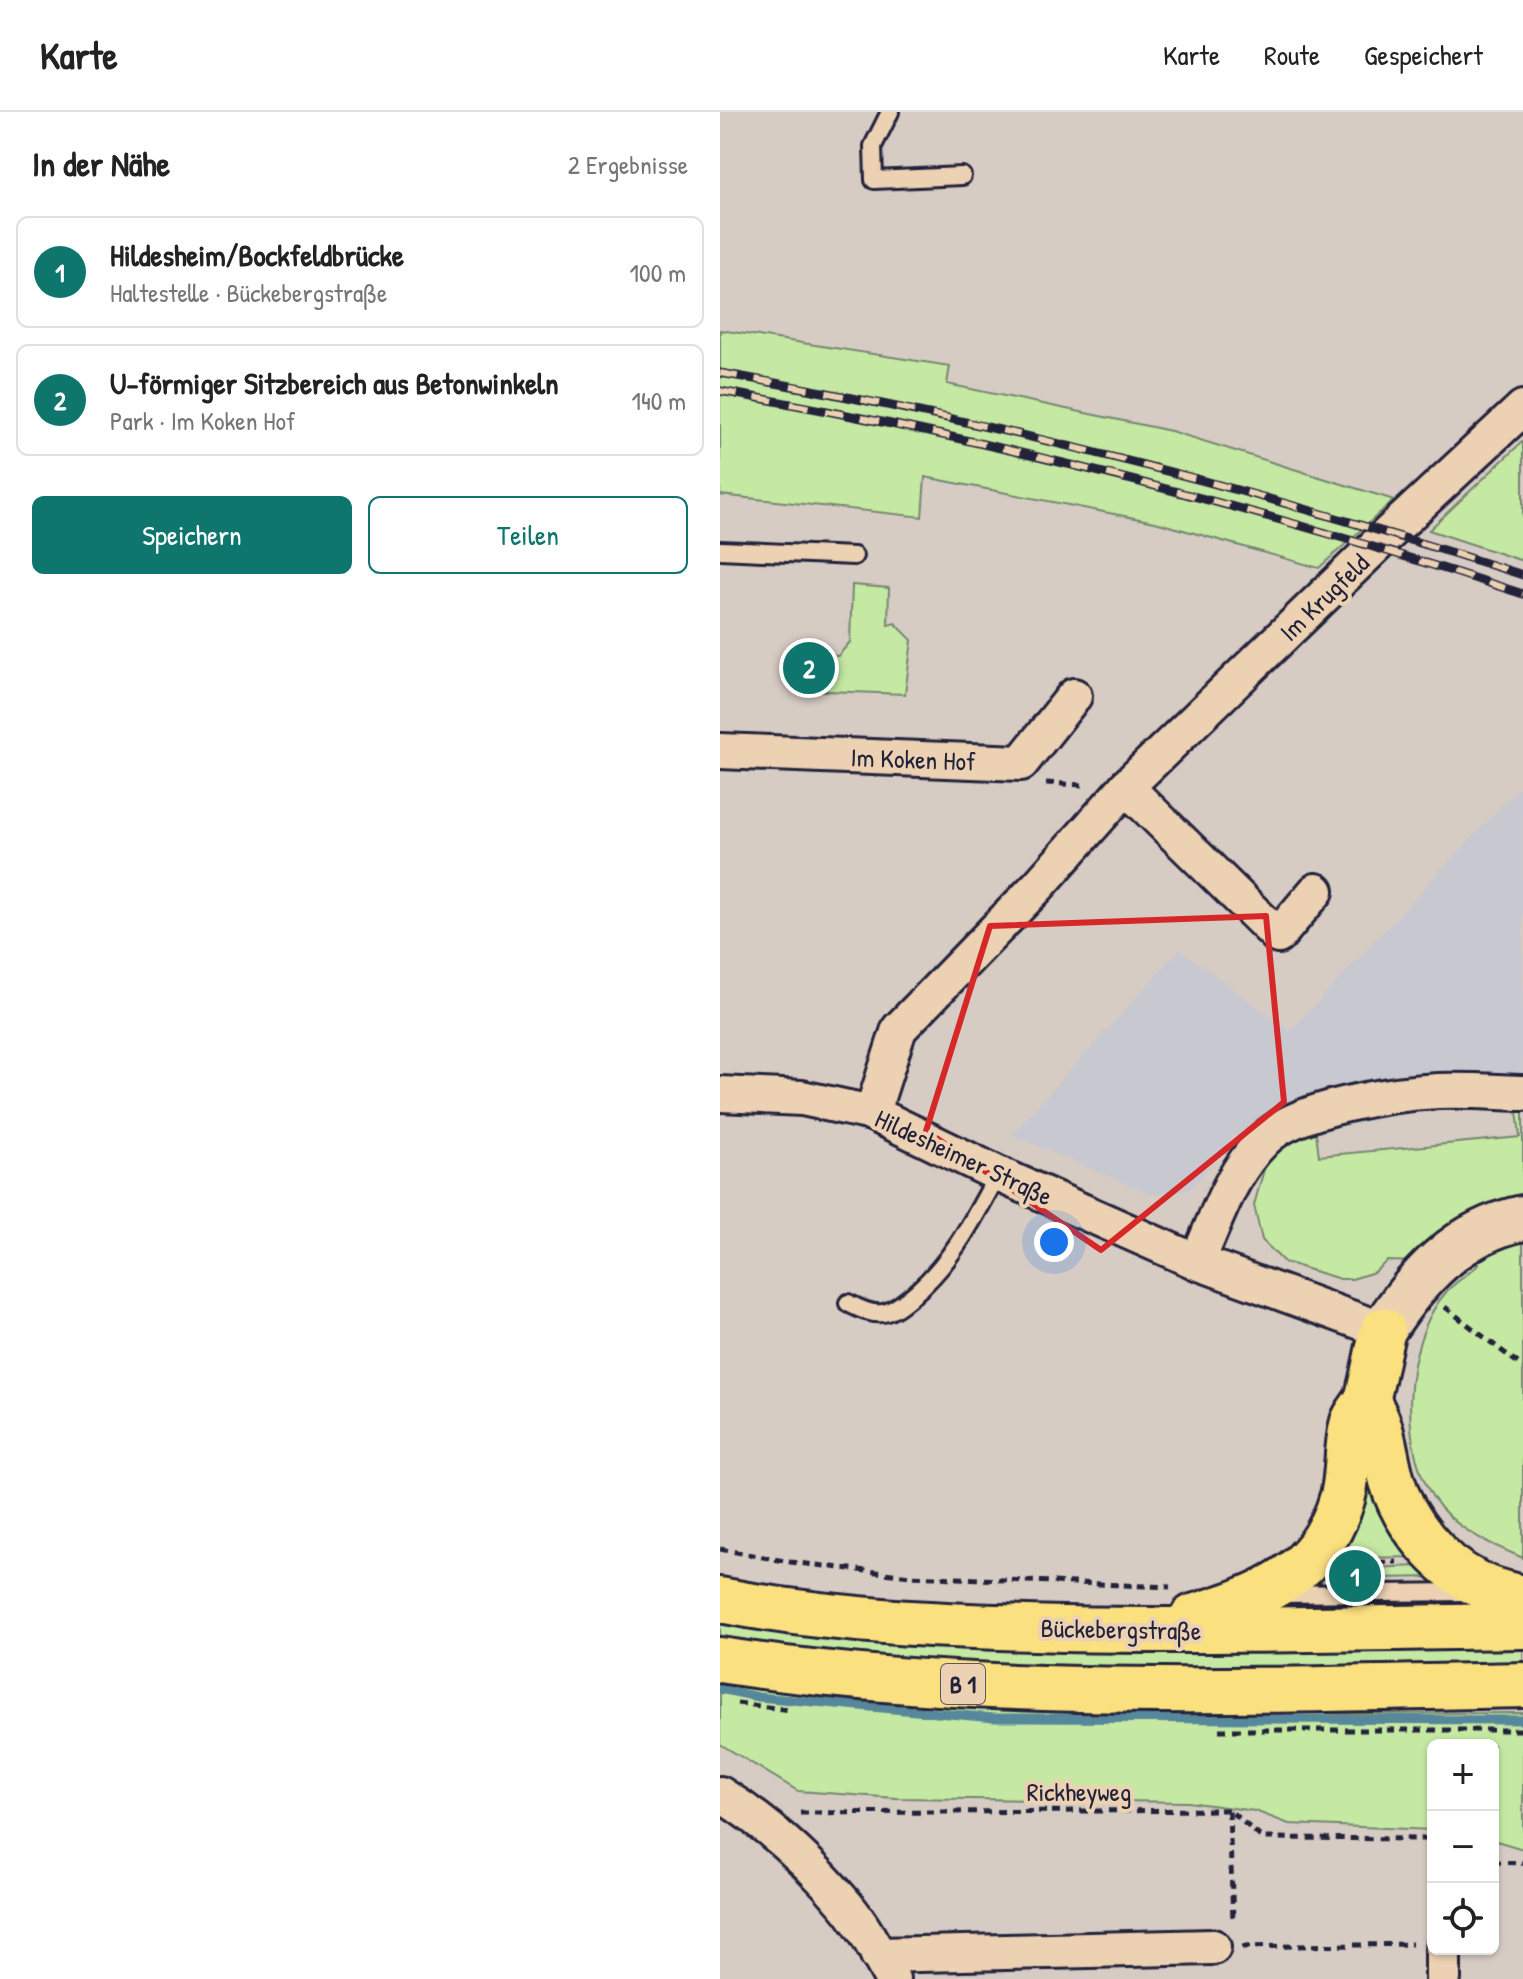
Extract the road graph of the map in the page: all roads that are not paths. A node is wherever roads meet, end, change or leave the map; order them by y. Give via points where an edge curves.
1 (890, 112) edge
2 (962, 176) dead end
3 (1523, 408) edge
4 (720, 550) edge
5 (854, 556) dead end
6 (1074, 696) dead end
7 (720, 751) edge
8 (1126, 787) junction
9 (1316, 891) dead end
10 (1523, 1093) edge
11 (720, 1094) edge
12 (872, 1113) junction
13 (998, 1174) junction
14 (1523, 1218) edge
15 (1197, 1262) junction
16 (848, 1303) dead end
17 (1383, 1330) junction
18 (1367, 1400) junction
19 (1509, 1594) edge
20 (1256, 1596) junction
21 (720, 1600) edge
22 (1523, 1626) edge
23 (1152, 1630) junction
24 (720, 1660) edge
25 (1523, 1685) edge
26 (720, 1794) edge
27 (1224, 1947) road end
28 (1434, 1955) edge
29 (885, 1967) edge
30 (1443, 1979) edge

1 - 2 lane via 873,146 874,180
3 - 8 street, Im Krugfeld
4 - 5 lane
6 - 7 street, Im Koken Hof via 1021,763
8 - 9 street via 1278,936
8 - 12 street, Im Krugfeld via 899,1029
10 - 15 street via 1437,1091 1357,1102 1275,1130 1236,1174
11 - 12 street, Hildesheimer Straße via 802,1098
12 - 13 street, Hildesheimer Straße
13 - 15 street, Hildesheimer Straße
13 - 16 lane via 959,1246 932,1279 883,1313
14 - 17 street via 1493,1225 1461,1243 1416,1283
15 - 17 street, Hildesheimer Straße
17 - 18 highway
18 - 19 highway via 1381,1423 1392,1482 1404,1510 1437,1553 1466,1577
18 - 20 highway via 1353,1421 1343,1496 1329,1530 1312,1557
19 - 20 lane
20 - 23 highway
21 - 23 highway, Bückebergstraße / B 1 via 947,1626
22 - 23 highway, Bückebergstraße / B 1
24 - 25 highway, B 1 via 993,1686 1208,1690
26 - 29 street via 810,1866 848,1907
27 - 29 street
28 - 30 street

